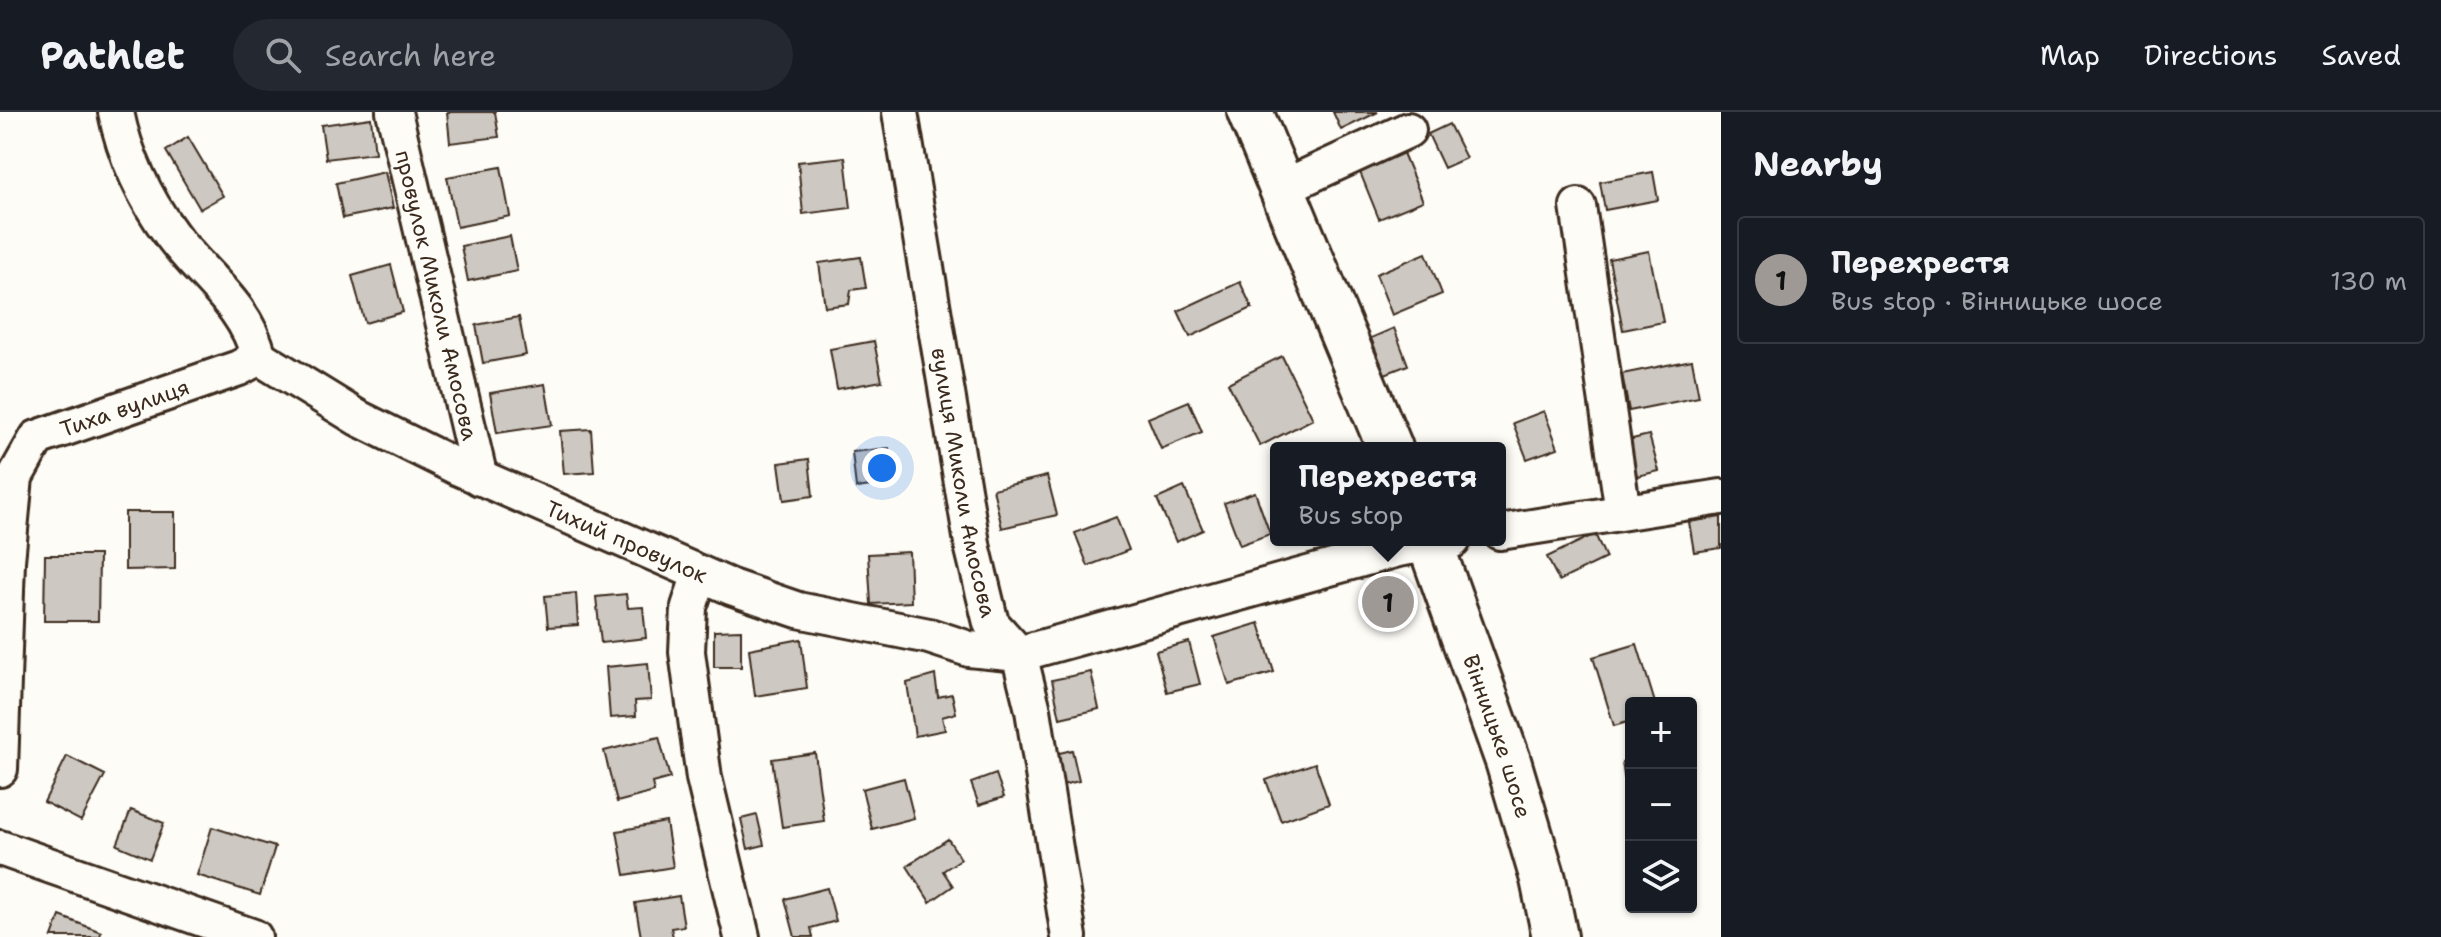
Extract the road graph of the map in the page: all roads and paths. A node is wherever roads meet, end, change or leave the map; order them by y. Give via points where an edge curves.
1 (116, 112) edge
2 (394, 112) edge
3 (900, 112) edge
4 (1250, 112) edge
5 (1408, 130) dead end
6 (1282, 188) junction
7 (1578, 206) dead end
8 (259, 357) junction
9 (1388, 442) edge
10 (480, 478) junction
11 (1721, 497) edge
12 (1623, 512) junction
13 (1506, 531) edge
14 (1413, 546) edge
15 (1440, 546) edge
16 (700, 574) junction
17 (1019, 654) junction
18 (0, 769) edge
19 (0, 848) edge
20 (254, 937) edge
21 (742, 937) edge
22 (1069, 937) edge
23 (1555, 937) edge

1 - 8 street via 121,140 171,235 222,289 252,331
2 - 10 street, провулок Миколи Амосова
3 - 17 street, вулиця Миколи Амосова via 973,549 991,623
4 - 6 main road
5 - 6 street
6 - 9 main road
7 - 12 street
8 - 10 street, Тихий провулок via 358,418
8 - 18 street, Тиха вулиця via 37,438 15,477
10 - 16 street, Тихий провулок
11 - 12 street
12 - 13 street
14 - 17 street
15 - 23 main road, Вінницьке шосе via 1543,879
16 - 17 street, Тихий провулок via 798,610 969,649
16 - 21 street via 689,607 687,652 704,778
17 - 22 street, вулиця Миколи Амосова via 1033,710
19 - 20 street

